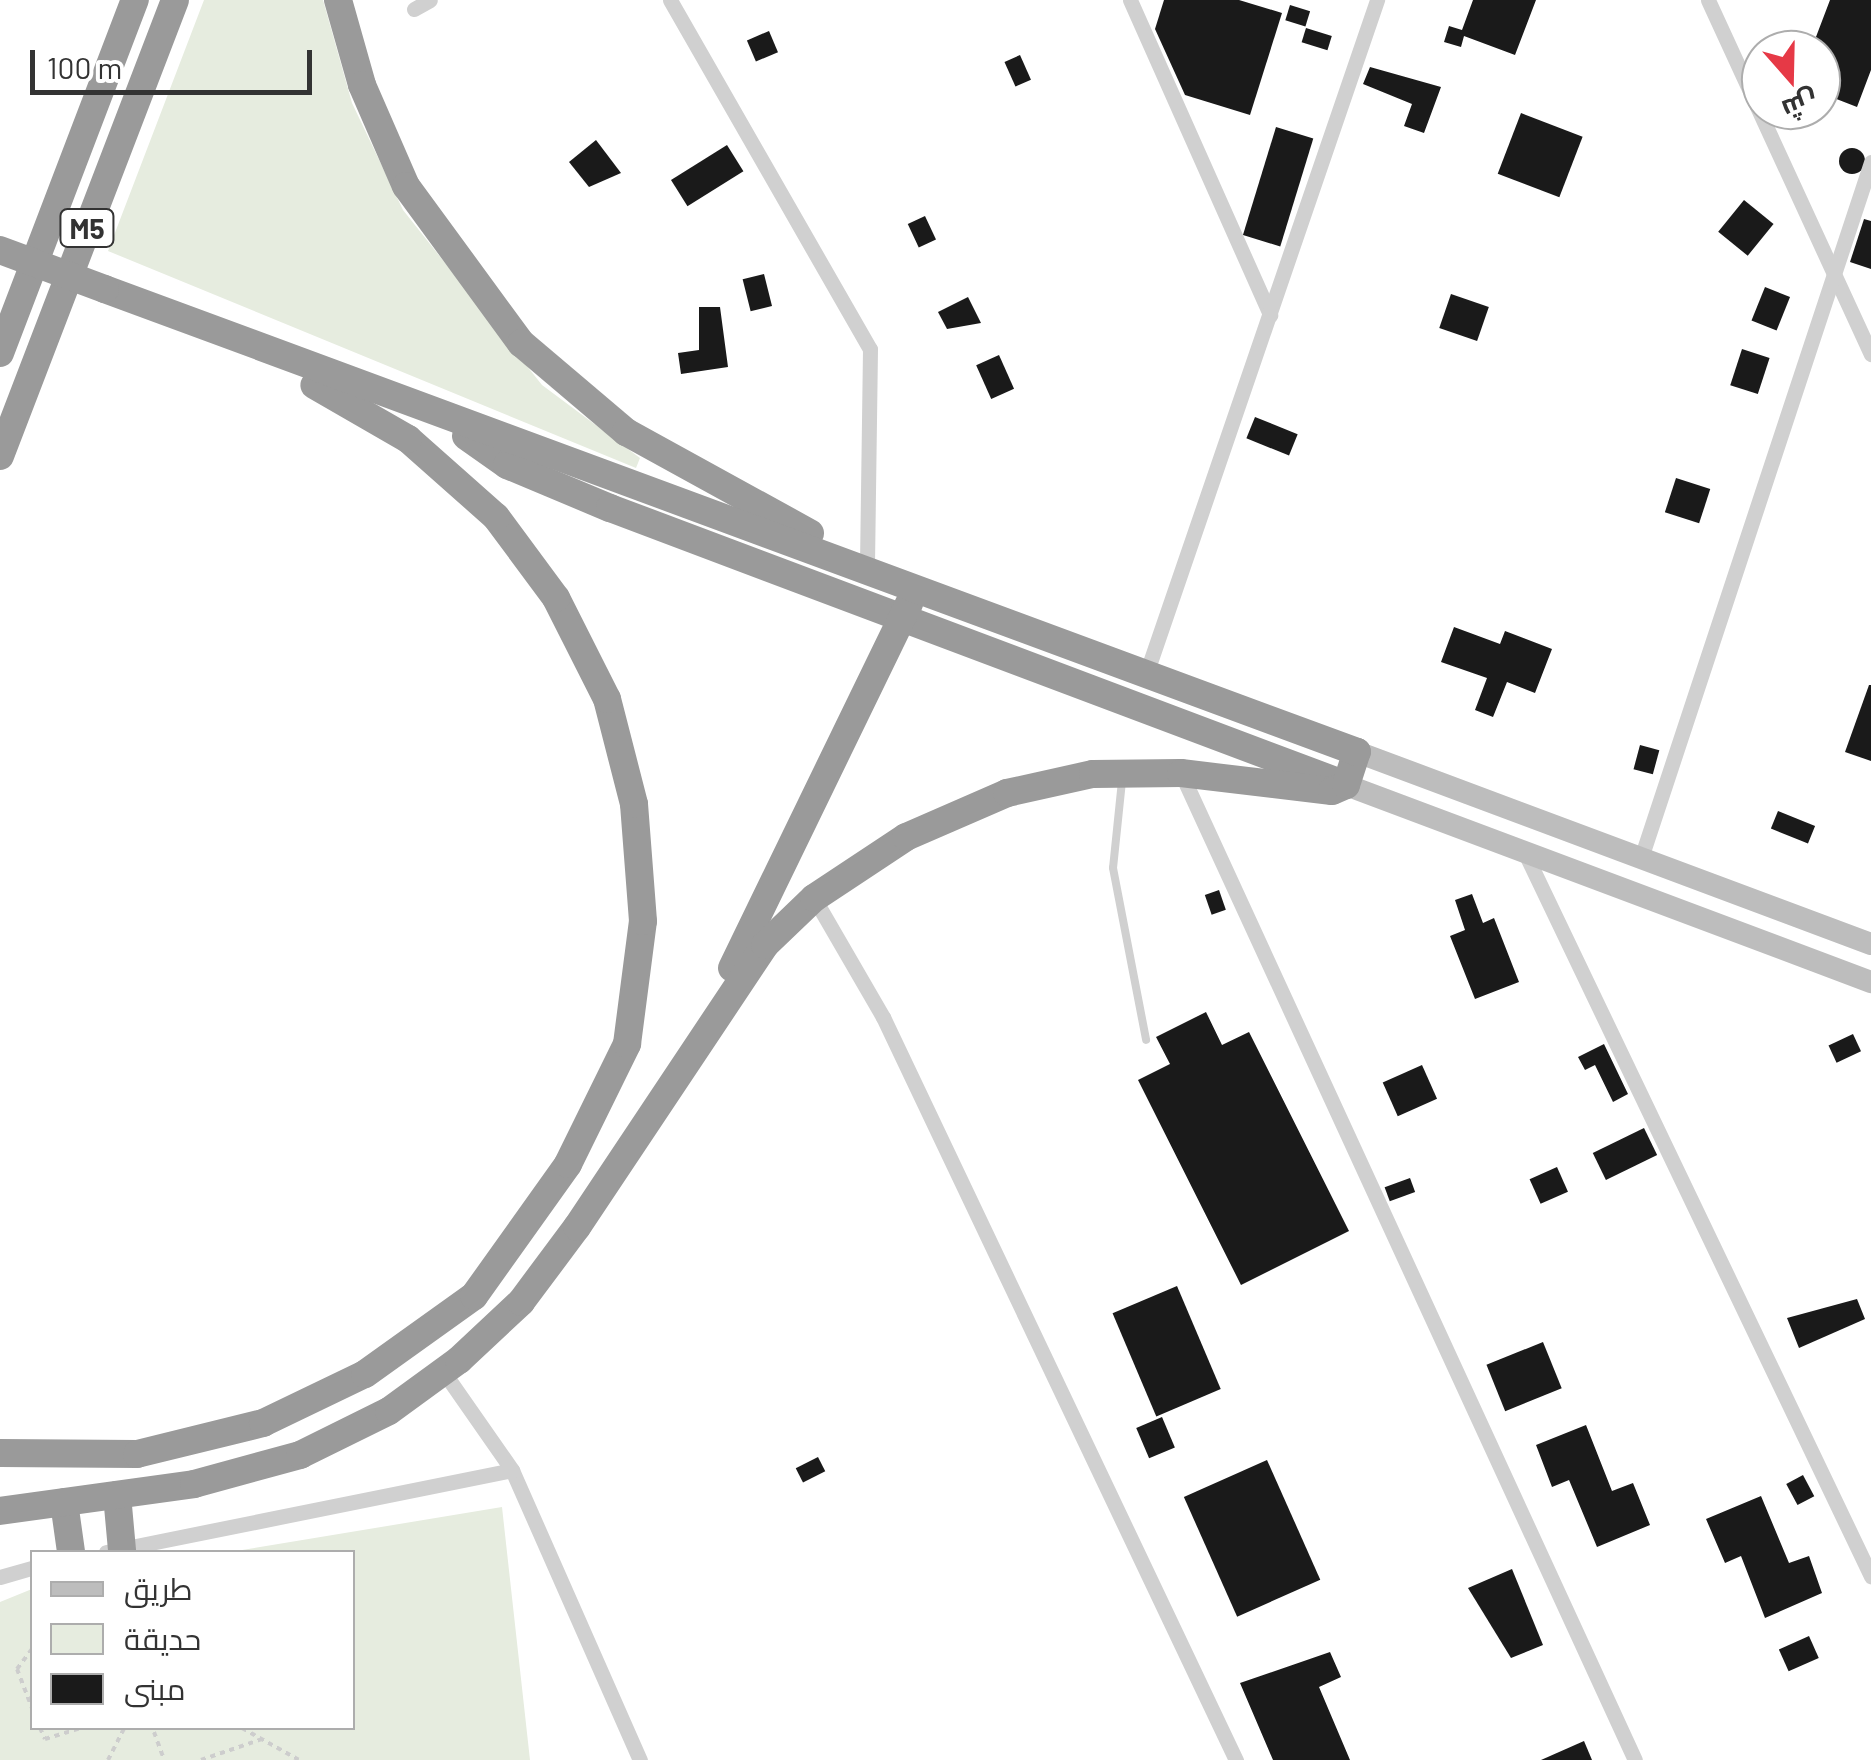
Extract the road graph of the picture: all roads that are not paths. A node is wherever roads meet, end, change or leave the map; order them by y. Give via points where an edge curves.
1 (136, 0) edge
2 (175, 0) edge
3 (338, 0) edge
4 (430, 0) edge
5 (670, 0) edge
6 (1130, 0) edge
7 (1377, 0) edge
8 (1708, 0) edge
9 (414, 9) dead end
10 (1871, 162) edge
11 (0, 250) edge
12 (1834, 258) junction
13 (1270, 315) junction
14 (254, 348) junction
15 (0, 354) edge
16 (1871, 354) edge
17 (453, 422) junction
18 (0, 456) edge
19 (859, 566) junction
20 (898, 580) junction
21 (908, 620) junction
22 (1144, 679) junction
23 (1357, 752) junction
24 (1123, 772) junction
25 (1181, 773) junction
26 (1346, 784) junction
27 (1525, 853) junction
28 (1641, 858) junction
29 (814, 898) junction
30 (1871, 944) edge
31 (1871, 982) edge
32 (1146, 1040) dead end
33 (693, 1045) junction
34 (443, 1371) junction
35 (0, 1453) edge
36 (512, 1470) junction
37 (117, 1495) junction
38 (64, 1502) junction
39 (0, 1511) edge
40 (72, 1550) edge
41 (114, 1550) edge
42 (119, 1550) edge
43 (30, 1569) edge
44 (1871, 1576) edge
45 (0, 1577) edge
46 (640, 1760) edge
47 (1236, 1760) edge
48 (1635, 1760) edge

1 - 15 highway, M5
2 - 18 highway, M5
3 - 19 highway via 406,186 522,343 626,432
4 - 9 street
5 - 19 street via 870,349
6 - 13 street
7 - 13 street
8 - 12 street
10 - 12 street
11 - 14 highway, bridge
12 - 16 street
12 - 28 street
13 - 22 street
14 - 17 highway
14 - 35 highway via 408,438 496,517 556,598 606,700 634,804 644,920 626,1044 568,1164 474,1296 366,1374 263,1423 137,1454
17 - 19 highway
17 - 21 highway via 507,465
19 - 20 highway
20 - 21 highway
20 - 22 highway
21 - 26 highway
21 - 33 highway
22 - 23 highway
23 - 26 highway
23 - 28 main road
24 - 25 highway
24 - 29 highway via 1035,784 972,806
24 - 32 lane via 1113,868
25 - 26 highway via 1295,792
25 - 48 street
26 - 27 main road
27 - 31 main road
27 - 44 street
28 - 30 main road
29 - 33 highway via 744,971
29 - 47 street via 891,1032
33 - 34 highway via 521,1302
34 - 36 street
34 - 37 highway via 300,1455
36 - 42 street
36 - 46 street
37 - 38 highway
37 - 41 highway
38 - 39 highway
38 - 40 highway
43 - 45 street

